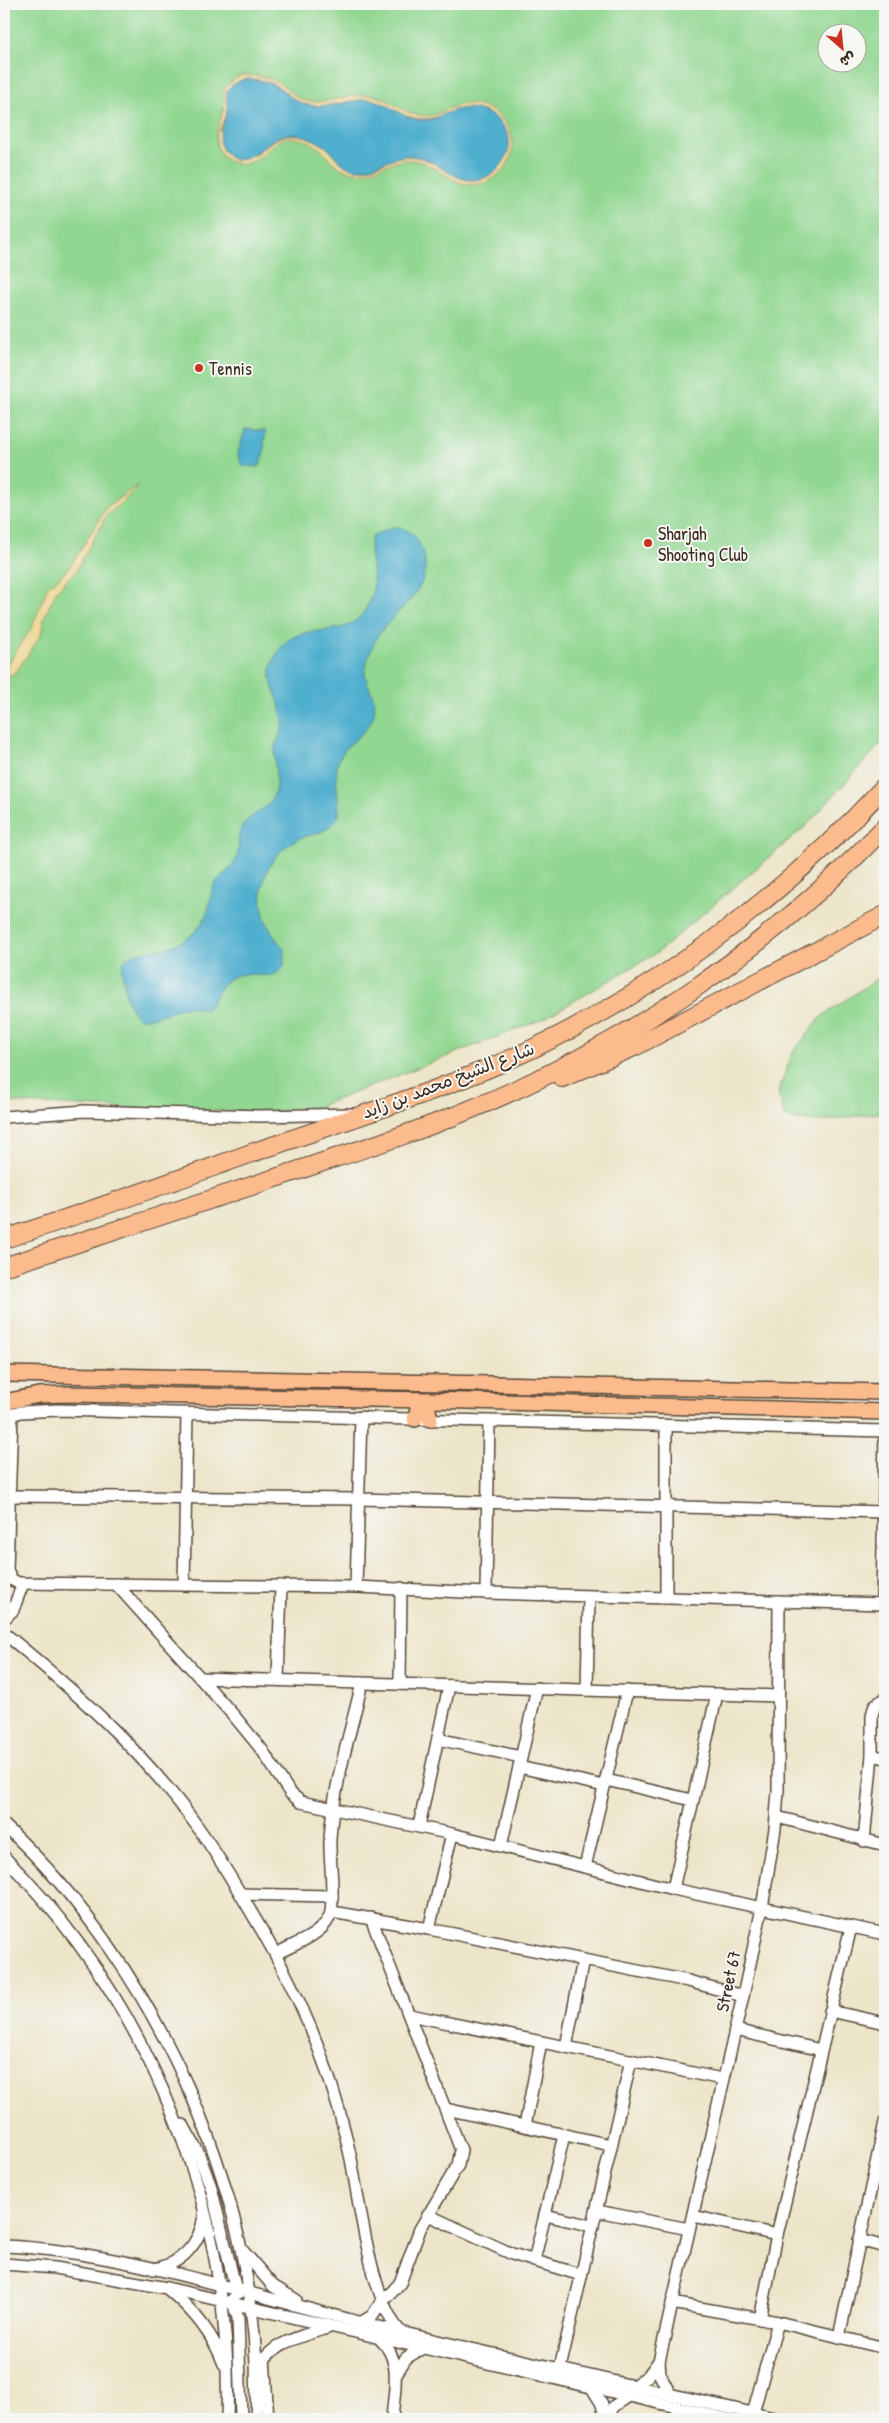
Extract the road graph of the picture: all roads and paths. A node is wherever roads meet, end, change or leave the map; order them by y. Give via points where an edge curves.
1 (885, 786) edge
2 (885, 828) edge
3 (885, 915) edge
4 (470, 1110) junction
5 (366, 1113) junction
6 (4, 1117) edge
7 (4, 1239) edge
8 (4, 1267) edge
9 (4, 1374) edge
10 (885, 1392) edge
11 (423, 1400) junction
12 (7, 1411) edge
13 (885, 1412) edge
14 (187, 1413) junction
15 (361, 1418) junction
16 (423, 1419) junction
17 (489, 1421) junction
18 (666, 1426) junction
19 (885, 1432) edge
20 (9, 1496) junction
21 (185, 1498) junction
22 (358, 1499) junction
23 (488, 1502) junction
24 (665, 1506) junction
25 (884, 1512) edge
26 (23, 1583) junction
27 (116, 1584) junction
28 (184, 1585) junction
29 (281, 1586) junction
30 (356, 1587) junction
31 (401, 1588) junction
32 (486, 1593) junction
33 (588, 1596) junction
34 (666, 1598) junction
35 (779, 1601) junction
36 (884, 1604) edge
37 (4, 1619) edge
38 (4, 1633) edge
39 (200, 1678) junction
40 (278, 1680) junction
41 (362, 1683) junction
42 (400, 1684) junction
43 (449, 1686) junction
44 (537, 1688) junction
45 (587, 1690) junction
46 (627, 1691) junction
47 (717, 1694) junction
48 (778, 1696) junction
49 (885, 1699) edge
50 (438, 1739) junction
51 (872, 1755) junction
52 (885, 1758) edge
53 (520, 1762) junction
54 (605, 1783) junction
55 (692, 1800) junction
56 (333, 1808) junction
57 (777, 1816) junction
58 (4, 1825) edge
59 (419, 1826) junction
60 (452, 1834) junction
61 (864, 1841) junction
62 (885, 1845) edge
63 (501, 1846) junction
64 (4, 1857) edge
65 (585, 1867) junction
66 (673, 1889) junction
67 (241, 1894) junction
68 (332, 1896) junction
69 (762, 1908) junction
70 (332, 1912) junction
71 (371, 1918) junction
72 (851, 1927) junction
73 (429, 1929) junction
74 (885, 1934) edge
75 (276, 1954) junction
76 (583, 1960) junction
77 (743, 1996) junction
78 (830, 2011) junction
79 (410, 2015) junction
80 (885, 2023) edge
81 (735, 2030) junction
82 (541, 2042) junction
83 (566, 2047) junction
84 (821, 2050) junction
85 (631, 2060) junction
86 (722, 2078) junction
87 (170, 2104) junction
88 (446, 2109) junction
89 (885, 2122) edge
90 (526, 2126) junction
91 (564, 2135) junction
92 (611, 2145) junction
93 (204, 2210) junction
94 (597, 2210) junction
95 (428, 2215) junction
96 (545, 2215) junction
97 (693, 2216) junction
98 (593, 2226) junction
99 (690, 2229) junction
100 (777, 2235) junction
101 (859, 2240) junction
102 (4, 2246) edge
103 (885, 2247) edge
104 (241, 2248) junction
105 (534, 2261) junction
106 (4, 2264) edge
107 (149, 2269) junction
108 (581, 2275) junction
109 (220, 2285) junction
110 (167, 2288) junction
111 (235, 2289) junction
112 (249, 2293) junction
113 (382, 2299) junction
114 (222, 2301) junction
115 (672, 2303) junction
116 (234, 2304) junction
117 (251, 2309) junction
118 (315, 2311) junction
119 (760, 2319) junction
120 (362, 2322) junction
121 (778, 2322) junction
122 (330, 2327) junction
123 (401, 2332) junction
124 (839, 2337) junction
125 (380, 2339) junction
126 (421, 2348) junction
127 (885, 2348) edge
128 (264, 2358) junction
129 (659, 2361) junction
130 (560, 2368) junction
131 (228, 2374) junction
132 (396, 2374) junction
133 (256, 2377) junction
134 (592, 2388) junction
135 (631, 2391) junction
136 (670, 2394) junction
137 (753, 2413) junction
138 (713, 2418) edge
139 (227, 2419) edge
140 (241, 2419) edge
141 (256, 2419) edge
142 (268, 2419) edge
143 (392, 2419) edge
144 (605, 2419) edge
145 (728, 2419) edge
146 (778, 2419) edge

1 - 5 highway, شارع الشيخ محمد بن زايد via 834,839 766,899 658,978 581,1024 516,1055 428,1092
2 - 4 highway, شارع الشيخ محمد بن زايد via 802,906 699,986 588,1054
3 - 4 highway via 636,1046 554,1081
4 - 8 highway, شارع الشيخ محمد بن زايد via 291,1173
5 - 6 street via 261,1116 86,1111
5 - 7 highway, شارع الشيخ محمد بن زايد
9 - 10 main road
11 - 12 main road via 67,1394 39,1395
11 - 13 main road
11 - 16 main road via 418,1410
12 - 14 street
12 - 20 street
14 - 15 street
14 - 21 street
15 - 16 street
15 - 22 street
16 - 17 street
17 - 18 street
17 - 23 street
18 - 19 street
18 - 24 street
19 - 25 street
20 - 21 street
20 - 26 street via 7,1570 12,1580
21 - 22 street
21 - 28 street
22 - 23 street
22 - 30 street
23 - 24 street
23 - 32 street
24 - 25 street
24 - 34 street
25 - 36 street
26 - 27 street
26 - 37 street via 13,1610
27 - 28 street
27 - 39 street
28 - 29 street
29 - 30 street
29 - 40 street
30 - 31 street
31 - 32 street
31 - 42 street
32 - 33 street
33 - 34 street
33 - 45 street
34 - 35 street
35 - 36 street
35 - 48 street, Street 67
38 - 67 street via 78,1697 150,1768 198,1826
39 - 40 street
39 - 56 street via 251,1736 295,1798
40 - 41 street
41 - 42 street
41 - 56 street
42 - 43 street
43 - 44 street
43 - 50 street
44 - 45 street
44 - 53 street
45 - 46 street
46 - 47 street
46 - 54 street
47 - 48 street
47 - 55 street
48 - 57 street, Street 67
49 - 51 street via 873,1709
50 - 53 street
50 - 59 street
51 - 52 street
51 - 61 street
53 - 54 street
53 - 63 street
54 - 55 street
54 - 65 street
55 - 66 street
56 - 59 street
56 - 68 street via 329,1852
57 - 61 street
57 - 69 street, Street 67
58 - 104 street via 83,1911 151,2016 213,2148
59 - 60 street
60 - 63 street
60 - 73 street
61 - 62 street
63 - 65 street
64 - 87 street via 63,1923 103,1978 129,2020
65 - 66 street
66 - 69 street
67 - 68 street
67 - 75 street
68 - 70 street
69 - 72 street
69 - 77 street, Street 67
70 - 71 street
70 - 75 street via 320,1929
71 - 73 street
71 - 79 street
72 - 74 street
72 - 78 street
73 - 76 street
75 - 113 street via 313,2032 334,2094
76 - 77 street via 688,1981
76 - 83 street
77 - 81 street, Street 67
78 - 80 street
78 - 84 street
79 - 82 street
79 - 88 street
81 - 84 street
81 - 86 street, Street 67
82 - 83 street
82 - 90 street
83 - 85 street
84 - 100 street
85 - 86 street
85 - 92 street
86 - 97 street, Street 67
87 - 93 street
87 - 111 street via 194,2144 212,2187
88 - 90 street
88 - 95 street via 460,2144 460,2160
89 - 101 street
90 - 91 street
91 - 92 street
91 - 96 street
92 - 94 street
93 - 107 street via 200,2233 188,2252 173,2263
93 - 109 street
94 - 98 street
94 - 99 street
95 - 105 street via 483,2242
95 - 113 street via 400,2283
96 - 98 street
96 - 105 street
97 - 99 street, Street 67
97 - 100 street
98 - 108 street
99 - 115 street, Street 67
100 - 119 street
101 - 103 street
101 - 124 street
102 - 107 street via 88,2256
104 - 112 street
104 - 118 street via 273,2286
105 - 108 street
106 - 110 street via 55,2268
107 - 109 street
108 - 130 street
109 - 111 street
109 - 114 street
109 - 116 street
110 - 114 street
110 - 131 street via 204,2327
111 - 112 street
111 - 117 street
112 - 117 street
112 - 118 street
113 - 120 street via 372,2316
113 - 123 street via 391,2321
114 - 116 street
114 - 131 street
115 - 119 street
115 - 129 street, Street 67
116 - 117 street
116 - 140 street via 241,2363
117 - 122 street
117 - 133 street
118 - 120 street
119 - 121 street
120 - 123 street
121 - 124 street
121 - 137 street
122 - 125 street
122 - 128 street via 280,2345
123 - 130 street
124 - 127 street
125 - 126 street
125 - 132 street via 392,2354
126 - 132 street via 406,2358
126 - 134 street
128 - 133 street
128 - 142 street
129 - 135 street
129 - 136 street via 662,2382
130 - 135 street
131 - 139 street
132 - 143 street
133 - 141 street
134 - 135 street
134 - 144 street via 602,2404
135 - 136 street
135 - 138 street
135 - 144 street
136 - 137 street
137 - 146 street
138 - 145 street

